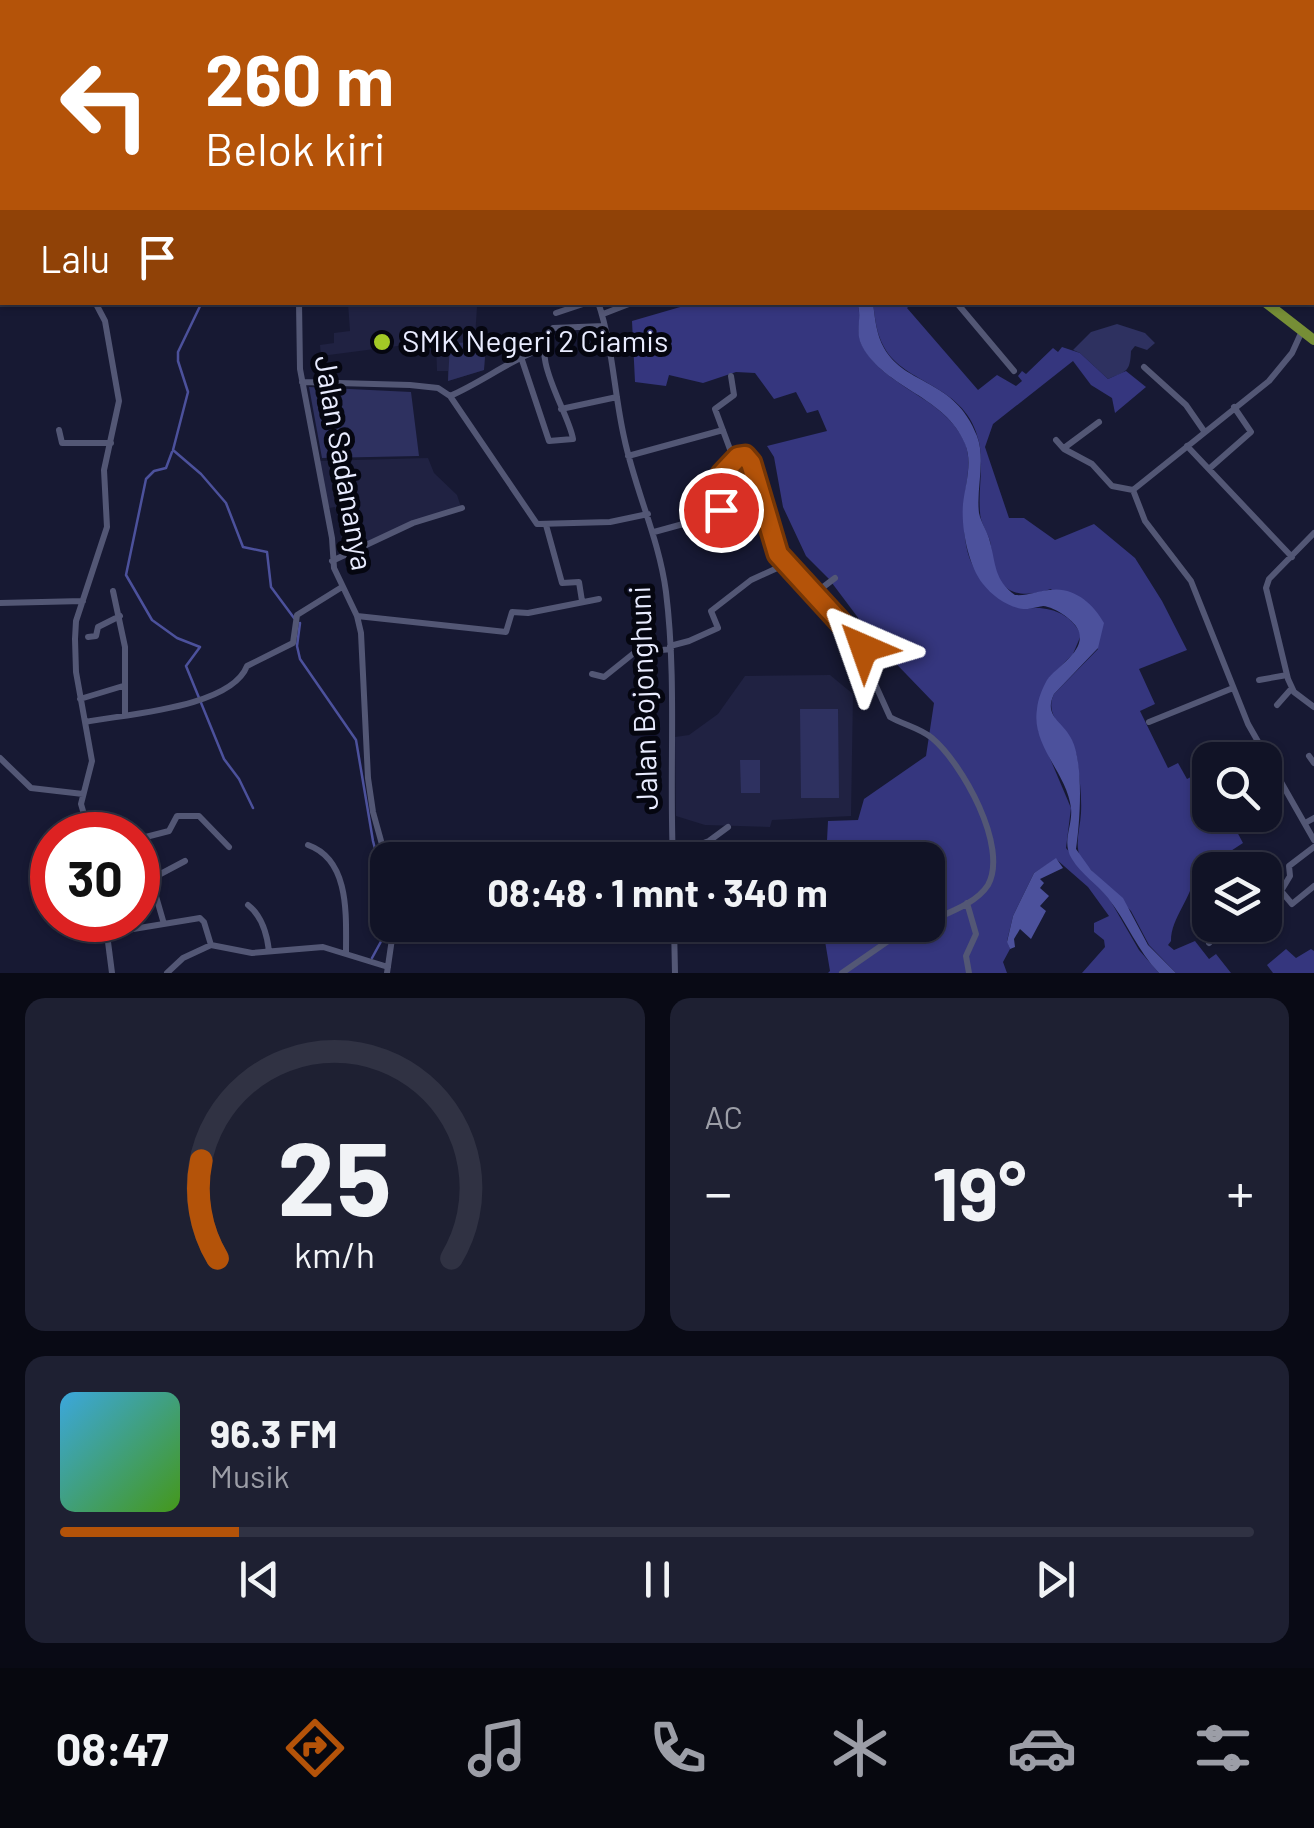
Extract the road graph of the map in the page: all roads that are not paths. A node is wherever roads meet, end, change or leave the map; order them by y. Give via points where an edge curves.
1 (97, 305) edge
2 (299, 305) edge
3 (580, 305) edge
4 (599, 305) edge
5 (626, 305) edge
6 (959, 305) edge
7 (1269, 305) edge
8 (1289, 305) edge
9 (556, 313) dead end
10 (602, 314) junction
11 (604, 326) junction
12 (1297, 327) junction
13 (1314, 340) edge
14 (608, 341) junction
15 (590, 346) dead end
16 (545, 348) junction
17 (522, 360) junction
18 (1144, 367) dead end
19 (1014, 370) dead end
20 (731, 376) dead end
21 (302, 382) junction
22 (450, 396) junction
23 (617, 397) junction
24 (561, 408) junction
25 (1234, 408) junction
26 (1099, 422) dead end
27 (59, 430) dead end
28 (723, 430) junction
29 (1204, 431) junction
30 (1056, 440) dead end
31 (111, 443) junction
32 (1187, 446) junction
33 (1064, 449) junction
34 (628, 456) junction
35 (734, 460) junction
36 (1210, 468) junction
37 (1133, 490) junction
38 (462, 508) dead end
39 (648, 514) junction
40 (546, 525) junction
41 (654, 532) junction
42 (1314, 533) edge
43 (1292, 556) junction
44 (332, 561) junction
45 (786, 564) junction
46 (836, 578) dead end
47 (342, 587) junction
48 (112, 590) dead end
49 (814, 594) junction
50 (599, 599) dead end
51 (83, 600) junction
52 (582, 602) junction
53 (0, 603) edge
54 (120, 616) junction
55 (357, 616) junction
56 (88, 637) dead end
57 (671, 647) junction
58 (592, 674) dead end
59 (1287, 675) junction
60 (1258, 680) dead end
61 (123, 686) junction
62 (1232, 688) junction
63 (1292, 688) junction
64 (80, 699) junction
65 (1277, 704) dead end
66 (1314, 707) edge
67 (125, 714) junction
68 (85, 722) junction
69 (1149, 722) dead end
70 (0, 758) edge
71 (84, 794) junction
72 (83, 812) edge
73 (1314, 818) edge
74 (1305, 823) junction
75 (728, 826) dead end
76 (160, 832) edge
77 (382, 842) edge
78 (673, 842) edge
79 (707, 842) edge
80 (308, 844) dead end
81 (1314, 844) edge
82 (229, 848) dead end
83 (184, 861) dead end
84 (160, 874) edge
85 (1314, 886) edge
86 (1282, 889) edge
87 (1282, 892) edge
88 (967, 903) junction
89 (248, 905) dead end
90 (160, 910) edge
91 (945, 914) edge
92 (164, 924) junction
93 (160, 925) edge
94 (110, 942) edge
95 (392, 942) edge
96 (674, 942) edge
97 (887, 942) edge
98 (211, 945) junction
99 (269, 951) junction
100 (346, 953) junction
101 (388, 970) edge
102 (112, 973) edge
103 (167, 973) edge
104 (675, 973) edge
105 (842, 973) edge
106 (969, 973) edge

1 - 31 street via 119,401
2 - 21 street, Jalan Sadananya
3 - 9 street
4 - 10 street, Jalan Bojonghuni
5 - 10 street
6 - 19 street
7 - 12 highway
8 - 12 highway
10 - 11 street, Jalan Bojonghuni
11 - 14 street, Jalan Bojonghuni
11 - 16 street via 550,328
12 - 13 highway
12 - 25 street via 1278,372
14 - 15 street
14 - 23 street, Jalan Bojonghuni
16 - 17 street
16 - 24 street
17 - 22 street
17 - 24 street via 551,442 574,437
18 - 29 street via 1186,404
20 - 28 street via 734,395 715,409
21 - 22 street via 410,385
21 - 44 street, Jalan Sadananya
22 - 40 street via 533,521
23 - 24 street
23 - 34 street, Jalan Bojonghuni
25 - 29 street
25 - 36 street via 1252,432
26 - 33 street
27 - 31 street via 62,442
28 - 34 street
28 - 35 street
29 - 32 street
30 - 33 street
31 - 51 street via 104,470 107,528
32 - 36 street
32 - 37 street
33 - 37 street via 1087,460 1112,486
34 - 39 street, Jalan Bojonghuni
35 - 41 street via 721,478 724,508
35 - 45 street via 745,456 751,463
36 - 43 street
37 - 62 street via 1145,520 1191,581
38 - 44 street
39 - 40 street
39 - 41 street, Jalan Bojonghuni
40 - 52 street via 562,583 578,582
41 - 57 street, Jalan Bojonghuni
42 - 43 street
43 - 59 street via 1266,582
44 - 47 street, Jalan Sadananya
45 - 49 street
45 - 57 street via 751,580 710,612 718,628
46 - 49 street
47 - 55 street, Jalan Sadananya
47 - 67 street via 296,619 293,644 248,665 235,684 200,701
48 - 54 street
49 - 88 street via 864,648 887,714 939,744 986,819 993,872
50 - 52 street
51 - 53 street
51 - 64 street via 74,650
52 - 55 street via 512,612 506,632
54 - 56 street
54 - 61 street
55 - 77 street, Jalan Sadananya via 370,797
57 - 58 street via 634,653 604,677
57 - 78 street, Jalan Bojonghuni
59 - 60 street
59 - 63 street
61 - 64 street
61 - 67 street
62 - 69 street
62 - 74 street
63 - 65 street
63 - 66 street
64 - 68 street
67 - 68 street
68 - 71 street via 92,762
70 - 71 street via 31,788
71 - 72 street
73 - 74 street
74 - 81 street
75 - 79 street
76 - 82 street via 177,816 199,816
80 - 100 street via 335,865 346,910
81 - 86 street via 1288,866
83 - 84 street
85 - 87 street via 1292,904
88 - 91 street
88 - 106 street via 976,934 966,956
89 - 99 street via 267,932
90 - 92 street
92 - 93 street
92 - 98 street via 202,918
94 - 102 street
95 - 101 street
96 - 104 street
97 - 105 street
98 - 99 street
98 - 103 street
99 - 100 street via 323,946
100 - 101 street

